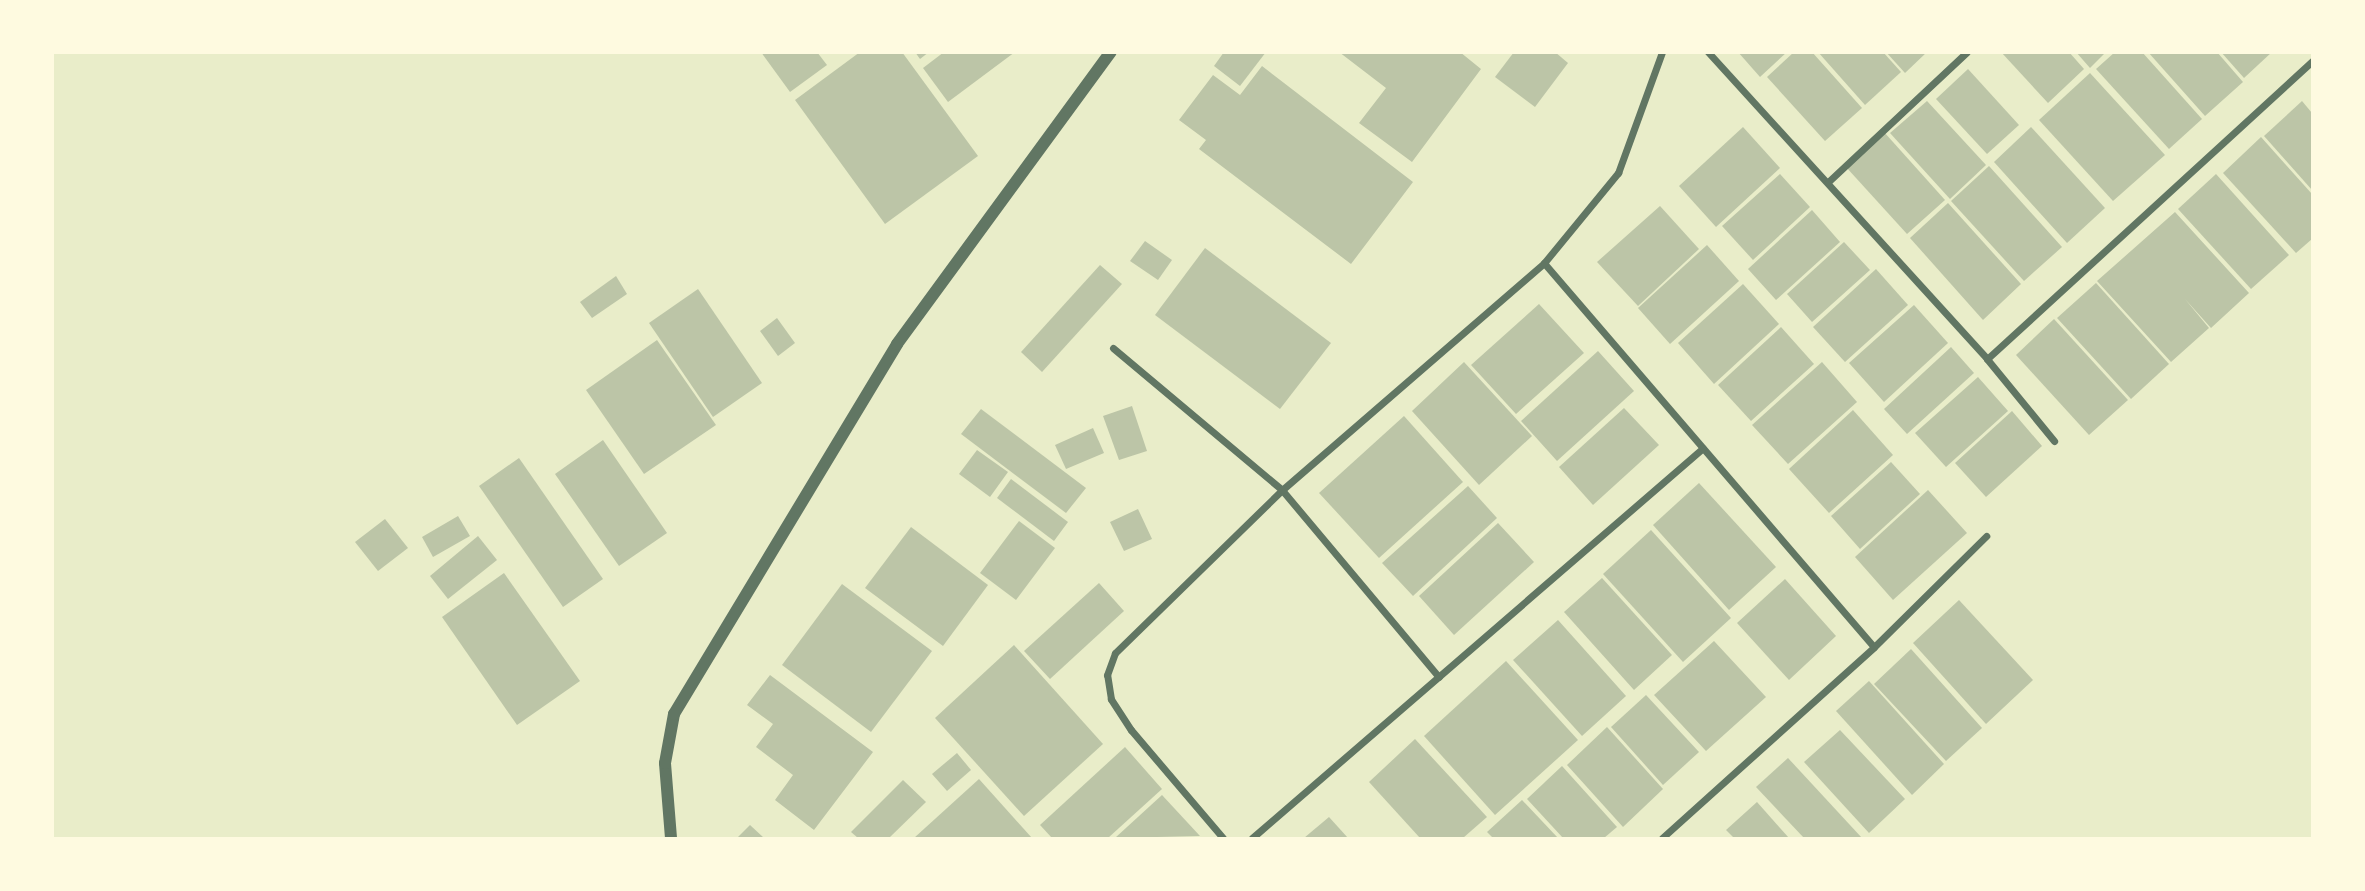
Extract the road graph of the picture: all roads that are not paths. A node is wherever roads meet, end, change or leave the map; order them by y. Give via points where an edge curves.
1 (1111, 52) edge
2 (1662, 52) edge
3 (1708, 52) edge
4 (1967, 52) edge
5 (2312, 61) edge
6 (1828, 182) junction
7 (1544, 263) junction
8 (1113, 348) dead end
9 (1987, 359) junction
10 (2054, 441) dead end
11 (1703, 448) junction
12 (1282, 490) junction
13 (1986, 536) dead end
14 (1874, 647) junction
15 (1439, 677) junction
16 (671, 838) edge
17 (1223, 838) edge
18 (1252, 838) edge
19 (1662, 838) edge

1 - 16 street via 897,344 674,714 665,763
2 - 7 street via 1618,173
3 - 6 street
4 - 6 street
5 - 9 street
6 - 9 street
7 - 11 street
7 - 12 street
8 - 12 street
9 - 10 street
11 - 14 street
11 - 15 street
12 - 15 street
12 - 17 street via 1115,653 1107,675 1111,699 1131,730
13 - 14 street
14 - 19 street
15 - 18 street

